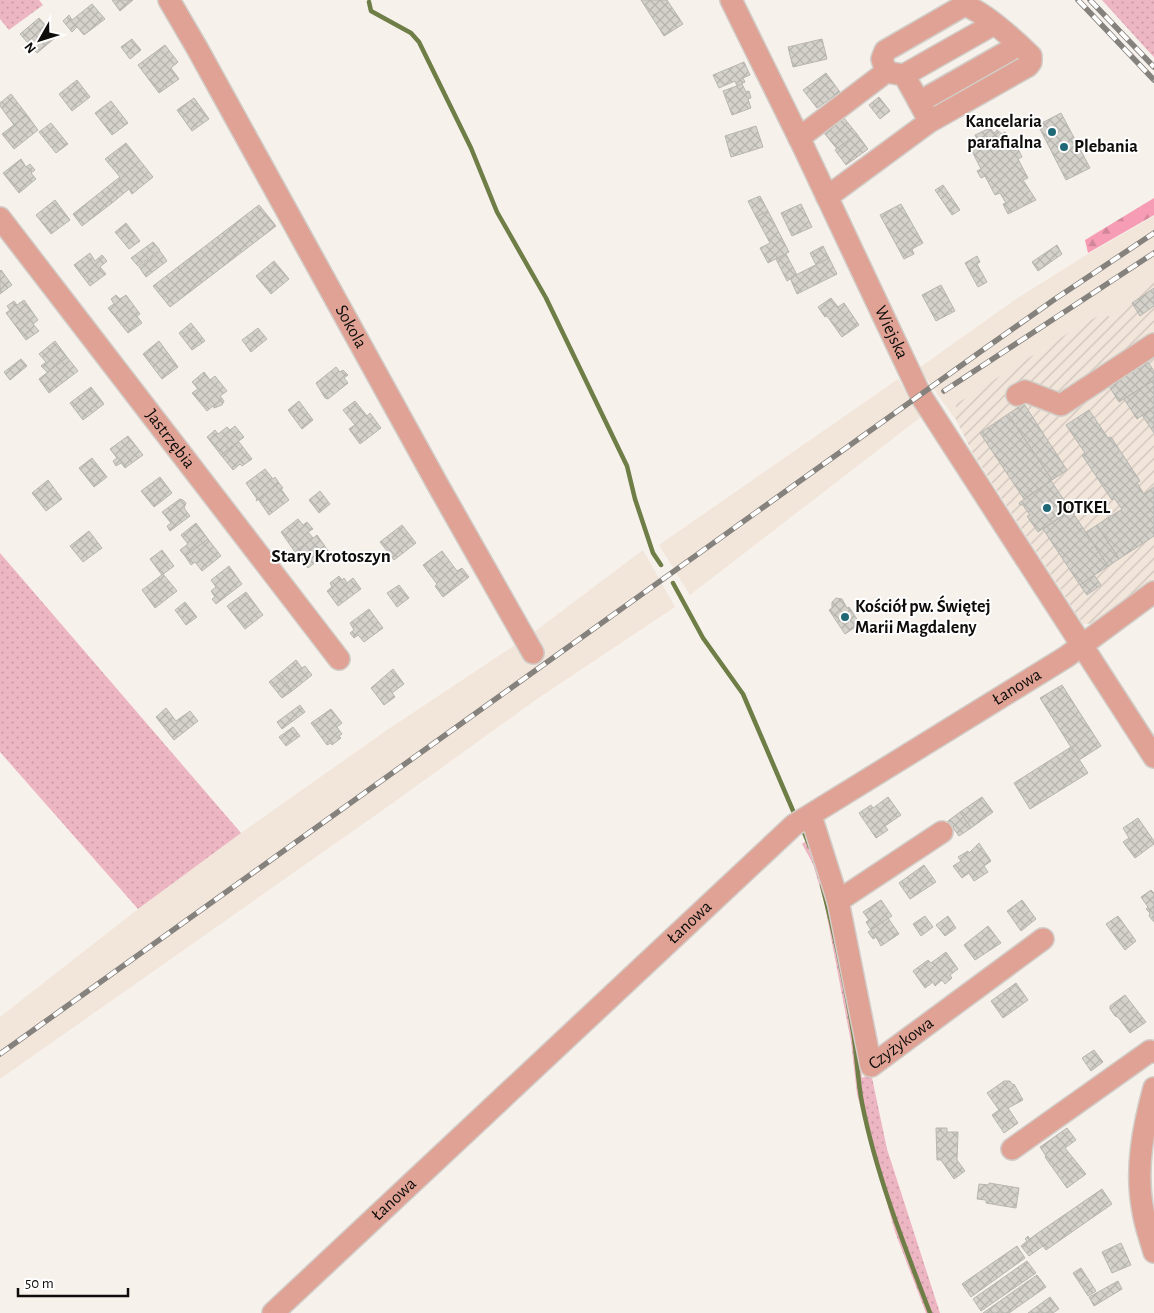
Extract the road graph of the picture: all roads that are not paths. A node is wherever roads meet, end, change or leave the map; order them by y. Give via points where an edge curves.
1 (169, 0) edge
2 (731, 0) edge
3 (994, 24) junction
4 (1019, 45) junction
5 (895, 74) junction
6 (919, 102) junction
7 (930, 122) junction
8 (799, 138) junction
9 (827, 197) junction
10 (0, 218) edge
11 (1154, 344) edge
12 (1017, 395) dead end
13 (1154, 592) edge
14 (1082, 646) junction
15 (533, 653) dead end
16 (339, 659) dead end
17 (1154, 758) edge
18 (811, 816) junction
19 (942, 832) dead end
20 (838, 901) junction
21 (1043, 939) dead end
22 (1154, 1052) edge
23 (1154, 1088) edge
24 (1012, 1149) dead end
25 (1154, 1252) edge
26 (273, 1313) edge

1 - 15 street, Sokola
2 - 8 street, Wiejska
3 - 4 street
3 - 5 street
3 - 5 street via 976,9 963,6 885,51 882,59
4 - 6 street
4 - 7 street via 1031,56 1028,66
5 - 6 street
5 - 8 street
6 - 7 street
7 - 9 street
8 - 9 street, Wiejska
9 - 14 street, Wiejska via 921,396
10 - 16 street, Jastrzębia
11 - 12 street via 1061,405 1024,391
13 - 14 street, Łanowa
14 - 17 street, Wiejska
14 - 18 street, Łanowa
18 - 20 street, Czyżykowa
18 - 26 street, Łanowa via 794,825
19 - 20 street
20 - 21 street, Czyżykowa via 871,1066
22 - 24 street via 1150,1051
23 - 25 street via 1145,1120 1140,1177 1142,1210

